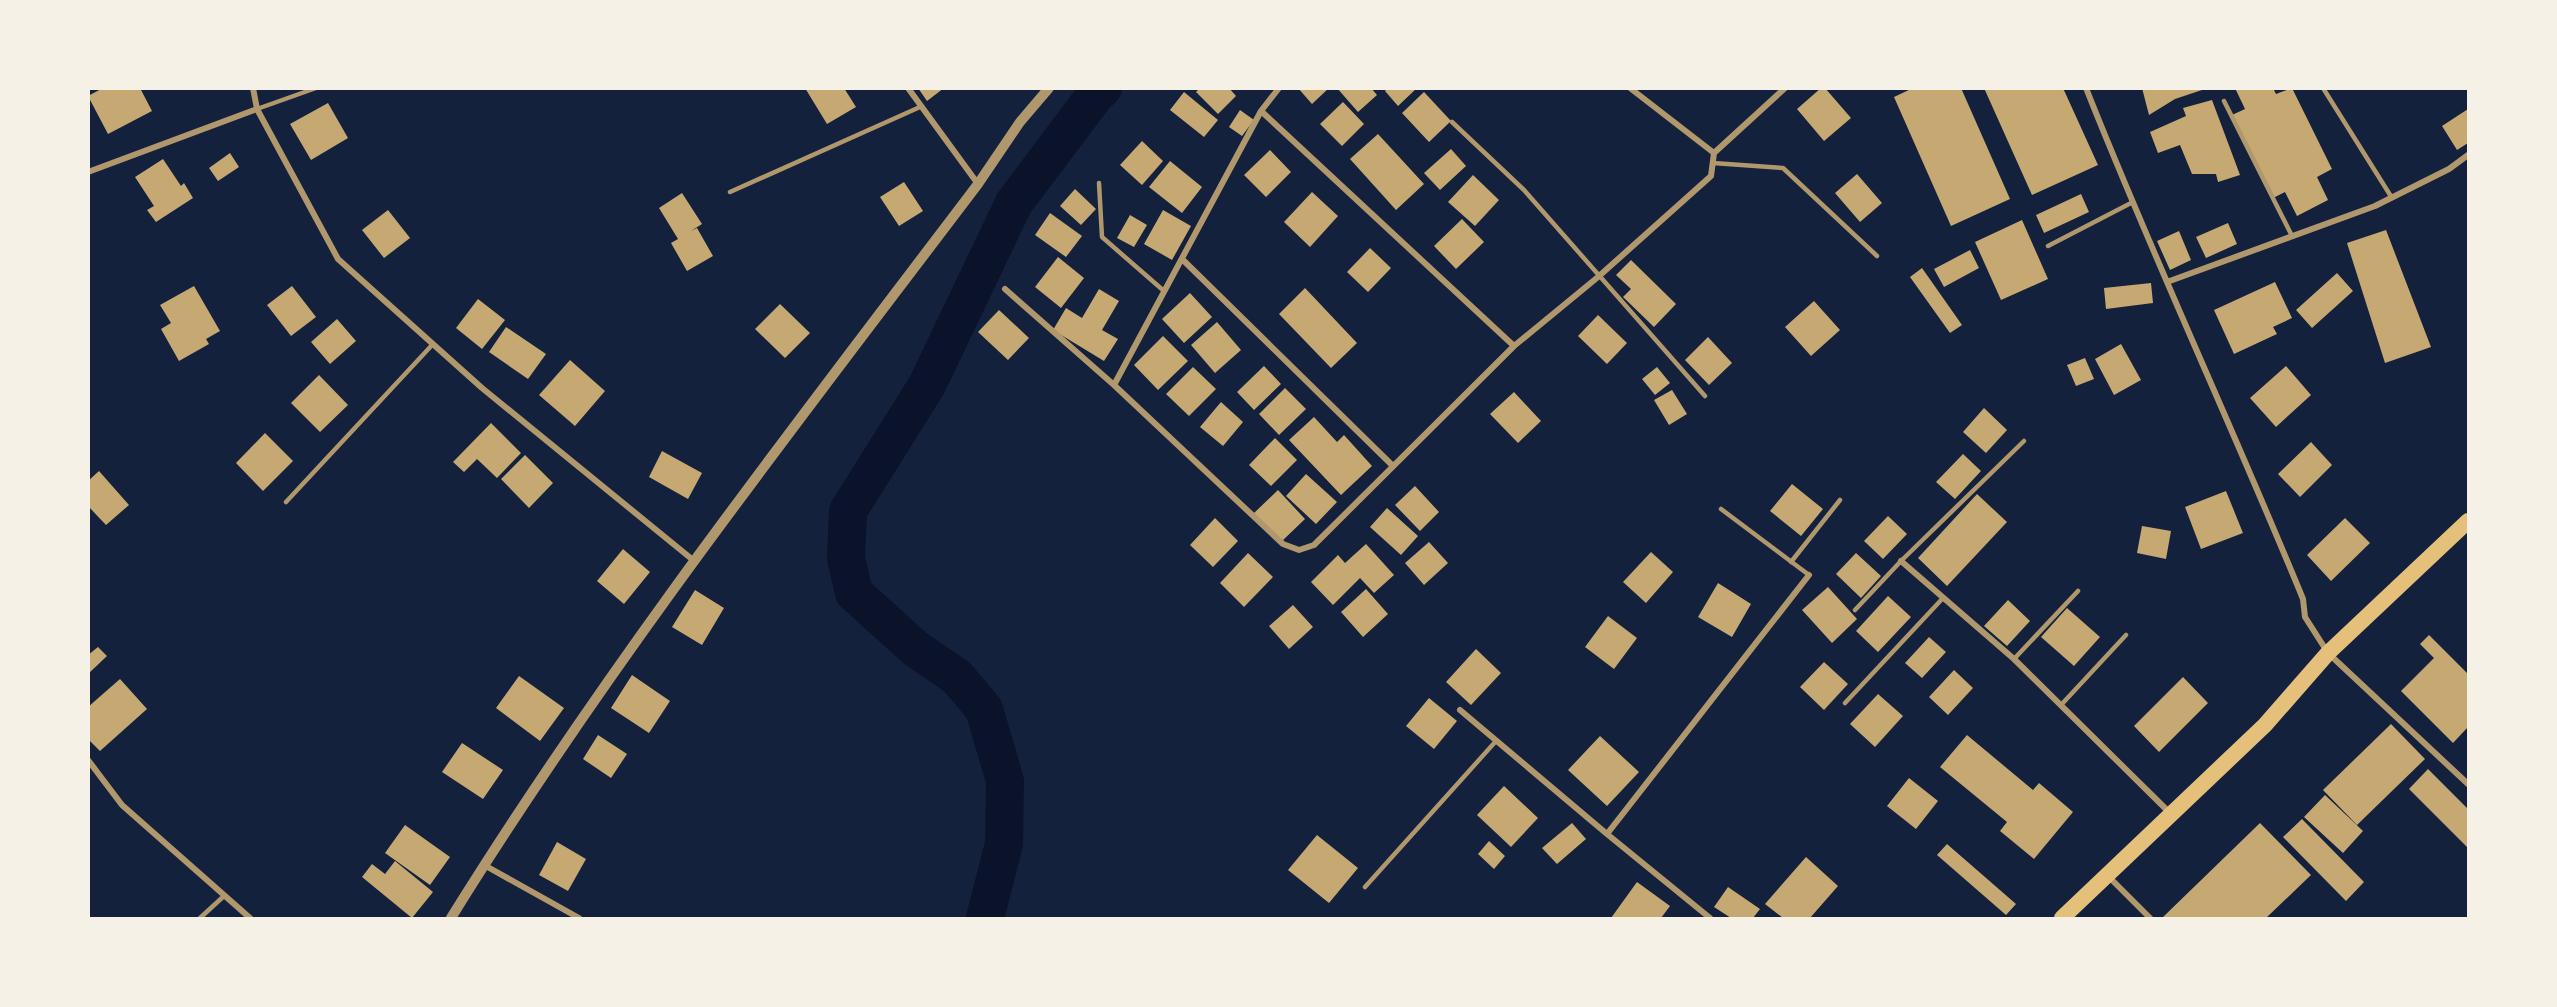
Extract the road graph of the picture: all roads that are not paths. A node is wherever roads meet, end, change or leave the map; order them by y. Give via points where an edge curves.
1 (253, 88) edge
2 (316, 88) edge
3 (908, 88) edge
4 (1049, 88) edge
5 (1280, 88) edge
6 (1630, 88) edge
7 (1785, 88) edge
8 (2086, 88) edge
9 (2323, 88) edge
10 (2224, 101) dead end
11 (920, 107) junction
12 (257, 109) junction
13 (1261, 111) junction
14 (1452, 122) dead end
15 (1714, 153) junction
16 (2469, 155) edge
17 (1713, 163) junction
18 (88, 172) edge
19 (1099, 183) dead end
20 (978, 184) junction
21 (730, 192) dead end
22 (2392, 198) junction
23 (2131, 203) junction
24 (2292, 236) junction
25 (2048, 246) dead end
26 (1877, 256) dead end
27 (1182, 259) junction
28 (1598, 277) junction
29 (2167, 282) junction
30 (1005, 289) dead end
31 (1164, 291) junction
32 (433, 344) junction
33 (1514, 346) junction
34 (1114, 385) junction
35 (1705, 396) dead end
36 (2024, 441) dead end
37 (1393, 466) junction
38 (1840, 500) dead end
39 (286, 502) dead end
40 (1721, 509) dead end
41 (2469, 520) edge
42 (693, 560) junction
43 (1900, 561) junction
44 (1791, 562) junction
45 (1809, 575) joint
46 (2078, 591) dead end
47 (1943, 598) junction
48 (1855, 610) dead end
49 (2126, 635) dead end
50 (2328, 653) junction
51 (2014, 659) junction
52 (1845, 703) dead end
53 (2061, 705) junction
54 (1460, 710) dead end
55 (1496, 741) junction
56 (88, 760) edge
57 (2469, 784) edge
58 (2171, 814) junction
59 (1607, 834) junction
60 (484, 865) junction
61 (2108, 876) junction
62 (1365, 887) dead end
63 (224, 896) junction
64 (200, 918) edge
65 (250, 918) edge
66 (451, 918) edge
67 (579, 918) edge
68 (1710, 918) edge
69 (2062, 918) edge
70 (2150, 918) edge

1 - 12 street
2 - 12 lane
3 - 11 street
4 - 20 street via 1020,122
5 - 13 street
6 - 15 street
7 - 15 street
8 - 23 street
9 - 22 lane
10 - 24 lane
11 - 20 street
11 - 21 lane
12 - 18 street
12 - 32 street via 338,259
13 - 27 street
13 - 33 street
14 - 28 lane via 1524,190
15 - 17 street
16 - 22 street
17 - 26 lane via 1783,168
17 - 28 street via 1711,176
19 - 31 lane via 1102,237
20 - 42 street
22 - 24 street
23 - 25 lane
23 - 29 street
24 - 29 street
27 - 31 street
27 - 37 street
28 - 33 street
28 - 35 lane
29 - 50 street via 2278,538 2303,599 2305,617
30 - 34 street
31 - 34 street
32 - 39 lane
32 - 42 street
33 - 37 street
34 - 37 street via 1282,544 1299,550 1314,545
36 - 43 lane
38 - 44 lane
40 - 44 lane
41 - 50 highway
42 - 60 street
43 - 47 street
43 - 48 lane
44 - 45 lane
45 - 59 street
46 - 51 lane
47 - 51 street
47 - 52 lane
49 - 53 lane
50 - 57 street
50 - 58 highway via 2265,725
51 - 53 street
53 - 58 street
54 - 55 street
55 - 59 street
55 - 62 lane
56 - 63 street via 122,805
58 - 61 highway
59 - 68 street
60 - 66 street
60 - 67 street
61 - 69 highway
61 - 70 street
63 - 64 lane
63 - 65 street

